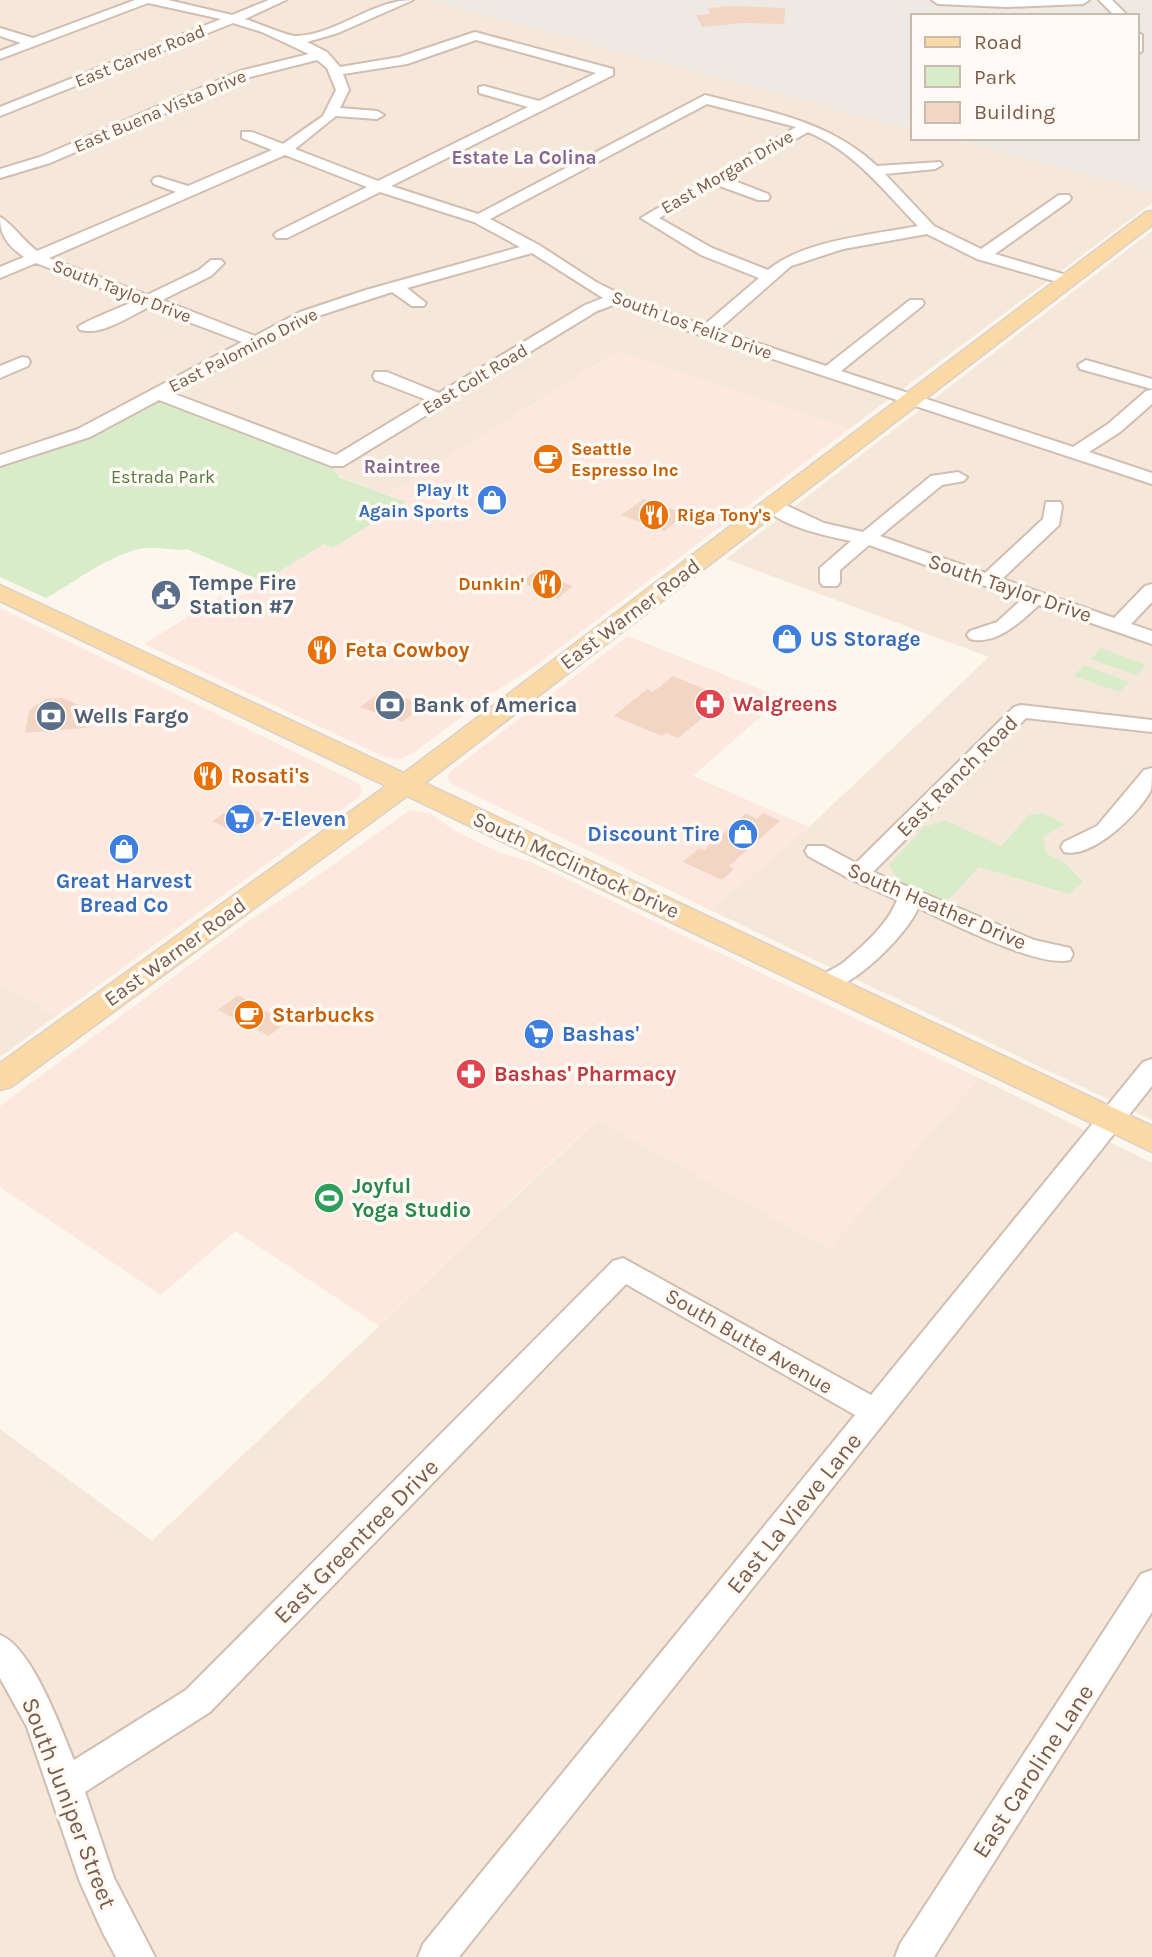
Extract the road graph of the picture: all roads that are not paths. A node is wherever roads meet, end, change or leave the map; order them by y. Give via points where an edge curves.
1 (147, 0) edge
2 (280, 0) edge
3 (407, 0) edge
4 (938, 0) edge
5 (1083, 0) edge
6 (1105, 0) edge
7 (1120, 14) edge
8 (231, 19) junction
9 (0, 32) edge
10 (298, 40) junction
11 (35, 43) junction
12 (0, 55) edge
13 (322, 55) junction
14 (337, 71) junction
15 (484, 90) dead end
16 (541, 106) junction
17 (0, 112) edge
18 (335, 112) junction
19 (377, 115) dead end
20 (806, 127) junction
21 (247, 135) dead end
22 (284, 150) junction
23 (935, 165) dead end
24 (872, 171) junction
25 (0, 174) edge
26 (715, 179) junction
27 (159, 181) dead end
28 (380, 187) junction
29 (191, 192) junction
30 (763, 197) dead end
31 (1064, 198) dead end
32 (479, 219) junction
33 (1150, 220) edge
34 (0, 222) edge
35 (929, 229) junction
36 (282, 235) dead end
37 (534, 248) junction
38 (982, 256) junction
39 (36, 258) junction
40 (216, 263) dead end
41 (386, 269) dead end
42 (0, 273) edge
43 (769, 276) junction
44 (1067, 280) junction
45 (401, 285) junction
46 (615, 299) junction
47 (147, 301) junction
48 (418, 303) dead end
49 (916, 303) dead end
50 (86, 327) dead end
51 (706, 332) junction
52 (256, 342) junction
53 (22, 362) dead end
54 (1086, 365) dead end
55 (829, 372) junction
56 (0, 373) edge
57 (380, 376) dead end
58 (1152, 384) edge
59 (159, 394) junction
60 (1152, 395) edge
61 (911, 399) junction
62 (442, 400) junction
63 (1075, 454) junction
64 (5, 456) edge
65 (958, 477) dead end
66 (1152, 479) edge
67 (772, 506) junction
68 (1053, 506) dead end
69 (867, 538) junction
70 (988, 581) junction
71 (830, 582) dead end
72 (1152, 590) edge
73 (0, 592) edge
74 (1035, 598) junction
75 (1118, 626) junction
76 (978, 635) dead end
77 (1152, 638) edge
78 (1056, 692) dead end
79 (1051, 715) junction
80 (1152, 726) edge
81 (1152, 775) edge
82 (407, 784) junction
83 (1072, 847) dead end
84 (816, 851) dead end
85 (858, 874) junction
86 (910, 897) junction
87 (1061, 954) dead end
88 (825, 984) junction
89 (1152, 1068) edge
90 (0, 1079) edge
91 (1111, 1120) junction
92 (1152, 1140) edge
93 (623, 1269) joint
94 (875, 1412) junction
95 (1152, 1584) edge
96 (0, 1650) edge
97 (67, 1784) junction
98 (137, 1957) edge
99 (436, 1957) edge
100 (914, 1957) edge

1 - 8 street
1 - 11 street
2 - 8 street, East Carver Road
3 - 10 street via 344,27
4 - 5 street
6 - 7 street
8 - 10 street
8 - 17 street, East Carver Road
9 - 11 street
10 - 13 street
11 - 12 street
13 - 14 street
13 - 25 street, East Buena Vista Drive via 245,74
14 - 16 street via 402,61 475,36 608,72
14 - 18 street via 343,94
15 - 16 street
16 - 28 street
18 - 19 street
18 - 22 street via 316,131
20 - 24 street via 837,141
20 - 26 street, East Morgan Drive
20 - 32 street via 705,99
21 - 22 street, South Los Feliz Drive
22 - 28 street, South Los Feliz Drive
22 - 29 street
23 - 24 street
24 - 35 street
26 - 30 street
26 - 43 street, East Morgan Drive via 648,218 723,262
27 - 29 street
28 - 32 street, South Los Feliz Drive
28 - 36 street
29 - 39 street
31 - 38 street
32 - 37 street, South Los Feliz Drive
33 - 44 main road, East Warner Road
34 - 39 street, South Taylor Drive via 17,244
35 - 38 street
35 - 43 street via 809,254
37 - 45 street, East Palomino Drive
37 - 46 street, South Los Feliz Drive
38 - 44 street
39 - 42 street
39 - 47 street, South Taylor Drive
40 - 47 street
41 - 45 street
43 - 51 street
44 - 61 main road, East Warner Road
45 - 48 street
45 - 52 street, East Palomino Drive via 306,315
46 - 51 street, South Los Feliz Drive
46 - 62 street, East Colt Road
47 - 50 street
47 - 52 street, South Taylor Drive
49 - 55 street
51 - 55 street, South Los Feliz Drive
52 - 59 street, East Palomino Drive
53 - 56 street
54 - 58 street
55 - 61 street, South Los Feliz Drive
57 - 62 street
59 - 62 street, East Colt Road via 337,462
59 - 64 street, East Palomino Drive via 84,433
60 - 63 street
61 - 63 street, South Los Feliz Drive
61 - 67 main road, East Warner Road
63 - 66 street, South Los Feliz Drive
65 - 69 street via 937,481
67 - 69 street, South Taylor Drive via 822,528
67 - 82 main road, East Warner Road
68 - 70 street via 1052,521
69 - 70 street, South Taylor Drive
69 - 71 street via 830,568
70 - 74 street, South Taylor Drive
72 - 75 street
73 - 82 main road, South McClintock Drive
74 - 75 street, South Taylor Drive
74 - 76 street via 1004,626
75 - 77 street, South Taylor Drive
78 - 79 street
79 - 80 street, East Ranch Road
79 - 85 street, East Ranch Road via 1021,711
81 - 83 street via 1105,831
82 - 88 main road, South McClintock Drive
82 - 90 main road, East Warner Road
84 - 85 street, South Heather Drive
85 - 86 street, South Heather Drive
86 - 87 street, South Heather Drive via 1027,946
86 - 88 street via 902,918 851,969
88 - 91 main road, South McClintock Drive
89 - 91 street, East La Vieve Lane
91 - 92 main road, South McClintock Drive
91 - 94 street, East La Vieve Lane
93 - 94 street, South Butte Avenue
93 - 97 street, East Greentree Drive via 198,1701
94 - 99 street, East La Vieve Lane
95 - 100 street, East Caroline Lane
96 - 97 street, South Juniper Street via 26,1690
97 - 98 street, South Juniper Street via 96,1878

